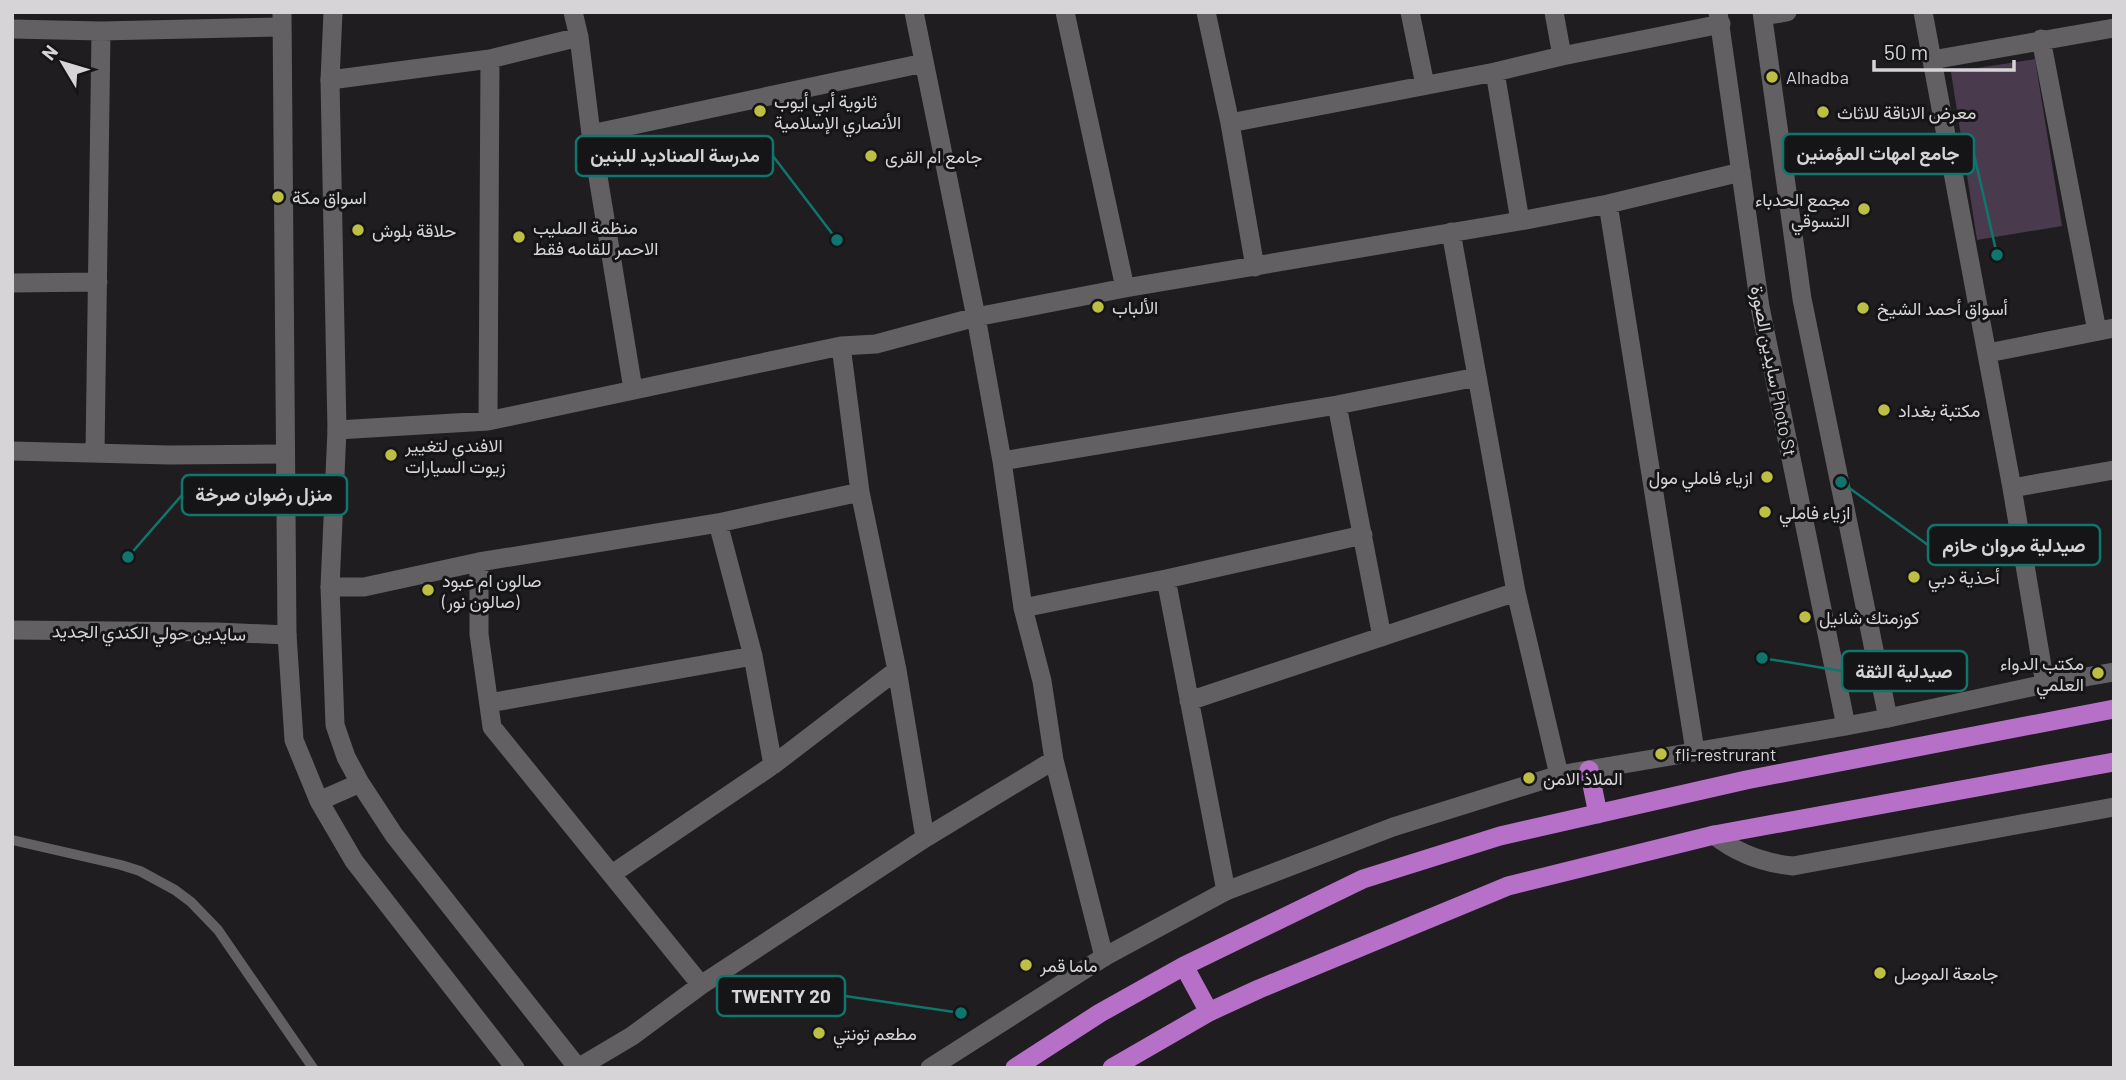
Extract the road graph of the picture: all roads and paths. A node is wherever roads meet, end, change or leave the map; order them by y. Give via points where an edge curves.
1 (333, 12) edge
2 (573, 12) edge
3 (914, 12) edge
4 (1065, 12) edge
5 (1206, 12) edge
6 (1410, 12) edge
7 (1554, 12) edge
8 (1787, 12) edge
9 (1923, 12) edge
10 (1763, 14) edge
11 (1719, 18) edge
12 (281, 20) edge
13 (2114, 28) edge
14 (12, 29) edge
15 (101, 31) junction
16 (579, 37) junction
17 (2040, 39) junction
18 (1562, 55) junction
19 (490, 59) junction
20 (1932, 60) junction
21 (924, 63) junction
22 (1495, 72) junction
23 (330, 80) junction
24 (1425, 85) junction
25 (1230, 123) junction
26 (591, 134) junction
27 (1741, 172) junction
28 (1608, 204) junction
29 (1521, 221) junction
30 (1451, 232) junction
31 (1255, 267) junction
32 (98, 282) junction
33 (12, 283) edge
34 (1125, 288) junction
35 (976, 317) junction
36 (2106, 329) edge
37 (841, 346) junction
38 (1988, 353) junction
39 (1478, 377) junction
40 (633, 389) junction
41 (1337, 405) junction
42 (488, 421) junction
43 (337, 430) junction
44 (12, 451) edge
45 (95, 453) junction
46 (285, 454) junction
47 (1002, 461) junction
48 (2114, 470) edge
49 (2012, 488) junction
50 (860, 492) junction
51 (718, 523) junction
52 (1363, 535) junction
53 (478, 562) junction
54 (1166, 579) junction
55 (330, 587) junction
56 (1516, 592) junction
57 (1023, 608) junction
58 (12, 630) edge
59 (287, 635) junction
60 (1382, 637) junction
61 (752, 656) junction
62 (897, 670) junction
63 (2114, 672) edge
64 (2045, 684) junction
65 (1189, 701) junction
66 (489, 703) junction
67 (2114, 709) edge
68 (1888, 718) junction
69 (1846, 726) junction
70 (1695, 751) junction
71 (1054, 760) junction
72 (2114, 762) edge
73 (773, 765) junction
74 (1589, 770) junction
75 (1559, 775) junction
76 (360, 783) junction
77 (319, 801) junction
78 (2114, 807) edge
79 (1598, 814) junction
80 (1714, 835) junction
81 (925, 838) junction
82 (12, 840) edge
83 (612, 874) junction
84 (1226, 891) junction
85 (1104, 957) junction
86 (1184, 966) junction
87 (701, 985) junction
88 (1209, 1012) junction
89 (313, 1068) edge
90 (515, 1068) edge
91 (578, 1068) edge
92 (930, 1068) edge
93 (1015, 1068) edge
94 (1112, 1068) edge

1 - 23 street
2 - 16 street
3 - 21 street
4 - 34 street
5 - 25 street
6 - 24 street
7 - 18 street
8 - 10 street
9 - 20 street
10 - 68 street via 1802,299
11 - 18 street
11 - 27 street, سايدين الصورة Photo St
12 - 15 street
12 - 46 street
13 - 17 street
14 - 15 street
15 - 32 street
16 - 19 street
16 - 26 street
17 - 20 street
17 - 36 street
18 - 22 street
19 - 23 street
19 - 42 street
20 - 38 street
21 - 26 street
21 - 35 street
22 - 24 street
22 - 29 street
23 - 43 street
24 - 25 street
25 - 31 street
26 - 40 street
27 - 28 street
27 - 69 street, سايدين الصورة Photo St via 1760,307
28 - 29 street
28 - 70 street
29 - 30 street
30 - 31 street
30 - 39 street
31 - 34 street
32 - 33 street
32 - 45 street
34 - 35 street
35 - 37 street via 876,344
35 - 47 street
36 - 38 street
37 - 40 street
37 - 50 street
38 - 49 street
39 - 41 street
39 - 56 street
40 - 42 street
41 - 47 street
41 - 52 street
42 - 43 street
43 - 55 street
44 - 45 street
45 - 46 street
46 - 59 street
47 - 57 street
48 - 49 street
49 - 64 street
50 - 51 street
50 - 62 street
51 - 53 street
51 - 61 street
52 - 54 street
52 - 60 street
53 - 55 street via 364,587
53 - 66 street via 479,634
54 - 57 street
54 - 65 street
55 - 76 street via 335,725
56 - 60 street
56 - 75 street
57 - 71 street via 1042,681
58 - 59 street, سايدين حولي الكندي الجديد
59 - 77 street via 294,740
60 - 65 street
61 - 66 street
61 - 73 street
62 - 73 street
62 - 81 street
63 - 64 street
64 - 68 street
65 - 84 street
66 - 83 street via 492,727
67 - 79 highway via 1746,780
68 - 69 street
69 - 70 street
70 - 74 street
71 - 81 street
71 - 85 street
72 - 80 highway
73 - 83 street
74 - 75 street
74 - 79 highway
75 - 84 street via 1393,827
76 - 77 street
76 - 91 street via 416,864
77 - 90 street via 354,861
78 - 80 street via 1793,866 1748,856
79 - 86 highway via 1500,836 1363,879
80 - 88 highway via 1508,886
81 - 87 street
82 - 89 lane via 121,865 176,890 218,930
83 - 87 street
84 - 85 street
85 - 92 street
86 - 88 highway
86 - 93 highway
87 - 91 street via 632,1036
88 - 94 highway

